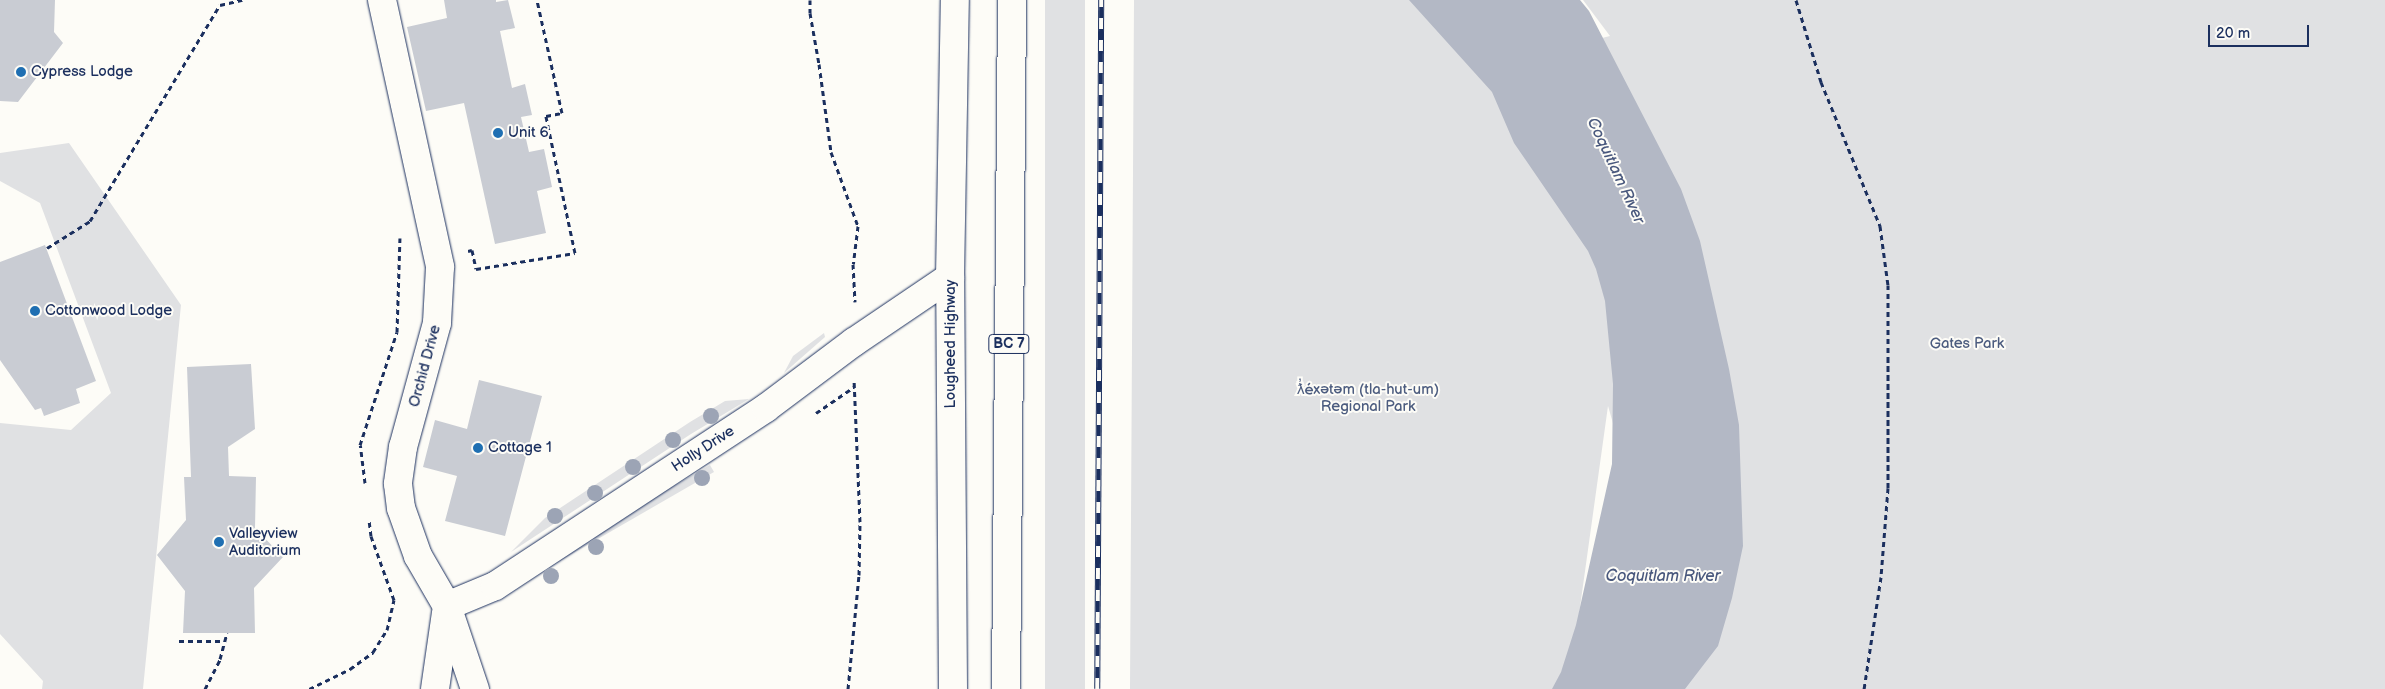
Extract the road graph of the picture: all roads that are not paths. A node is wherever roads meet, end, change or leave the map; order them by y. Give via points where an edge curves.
1 (382, 0) edge
2 (955, 0) edge
3 (1012, 0) edge
4 (950, 277) junction
5 (447, 606) junction
6 (435, 689) edge
7 (475, 689) edge
8 (953, 689) edge
9 (1006, 689) edge

1 - 5 street, Orchid Drive via 440,267 437,323 403,447 398,484 401,508 418,556
2 - 4 street, Lougheed Highway
3 - 9 street, BC 7
4 - 5 street, Holly Drive via 854,342 766,408 495,586
4 - 8 street, Lougheed Highway
5 - 6 street
5 - 7 street, Orchid Drive

